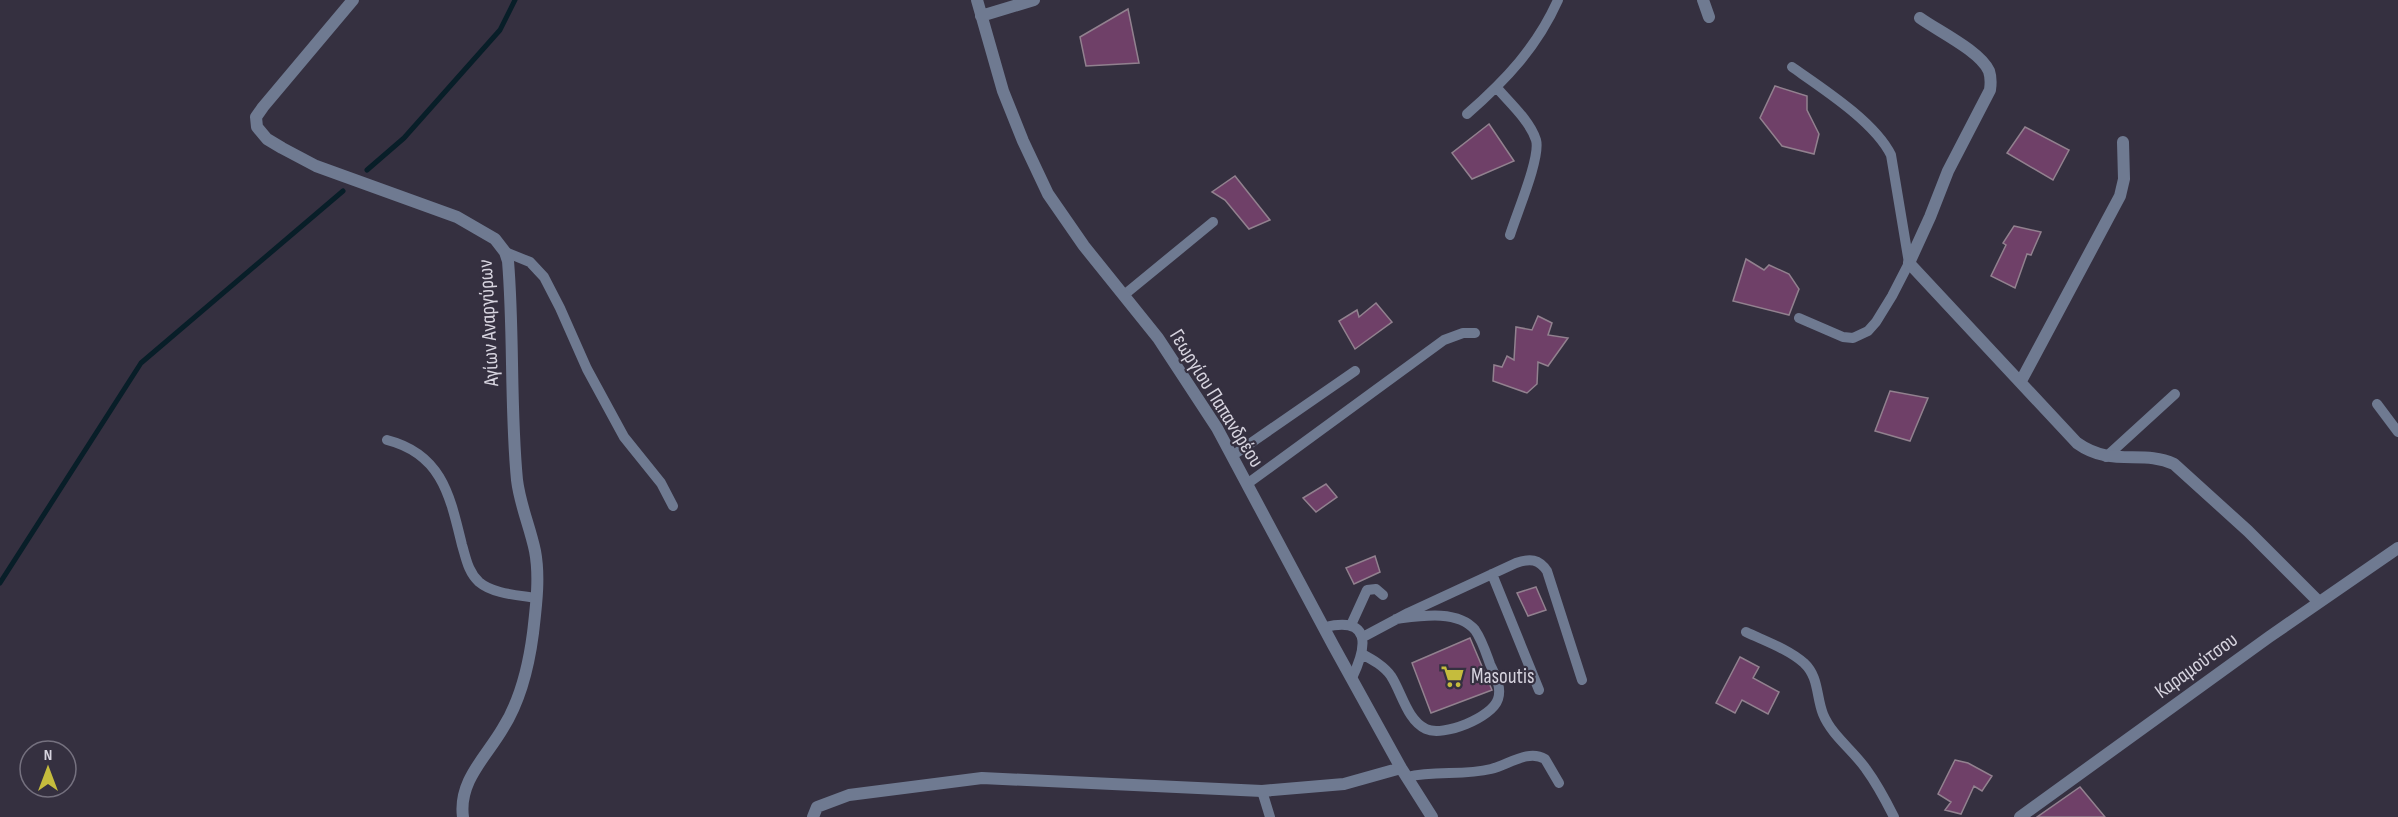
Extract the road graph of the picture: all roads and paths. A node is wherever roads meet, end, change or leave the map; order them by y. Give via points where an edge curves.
1 (353, 0) edge
2 (977, 0) edge
3 (1034, 0) edge
4 (1558, 0) edge
5 (1703, 0) edge
6 (981, 16) junction
7 (1709, 17) dead end
8 (1920, 18) dead end
9 (1792, 67) dead end
10 (1497, 88) junction
11 (1467, 114) dead end
12 (2123, 142) dead end
13 (1213, 222) dead end
14 (1510, 235) dead end
15 (505, 252) junction
16 (1909, 263) junction
17 (1124, 295) junction
18 (1799, 318) dead end
19 (1475, 333) dead end
20 (1355, 371) dead end
21 (2021, 381) junction
22 (2175, 394) dead end
23 (2377, 404) dead end
24 (2398, 432) edge
25 (387, 440) dead end
26 (1232, 456) junction
27 (2106, 457) junction
28 (1247, 484) junction
29 (673, 506) dead end
30 (2398, 548) edge
31 (1492, 574) junction
32 (1383, 595) dead end
33 (536, 597) junction
34 (2319, 602) junction
35 (1396, 619) junction
36 (1351, 625) junction
37 (1326, 627) junction
38 (1746, 632) dead end
39 (1363, 637) junction
40 (1362, 654) junction
41 (1352, 678) junction
42 (1582, 680) dead end
43 (1539, 690) dead end
44 (1404, 772) junction
45 (1559, 783) dead end
46 (1262, 791) junction
47 (463, 817) edge
48 (813, 817) edge
49 (1270, 817) edge
50 (1432, 817) edge
51 (1894, 817) edge
52 (2020, 817) edge

1 - 15 street, Αγίων Αναργύρων via 262,107 256,117 257,127 267,139 316,166 457,217 495,239
2 - 6 street, Γεωργίου Παπανδρέου
3 - 6 street
4 - 10 lane via 1534,45
5 - 7 street
6 - 17 street, Γεωργίου Παπανδρέου via 1003,91 1048,194
8 - 16 street via 1980,58 1991,83
9 - 16 lane via 1827,91 1886,145
10 - 11 lane
10 - 14 lane via 1530,128 1537,145 1535,163
12 - 21 street via 2124,179 2120,196
13 - 17 lane
15 - 29 lane via 530,262 544,277 624,437 661,483
15 - 33 street, Αγίων Αναργύρων via 517,480 535,552
16 - 18 lane via 1876,322 1862,335 1843,338
16 - 21 street
17 - 26 street, Γεωργίου Παπανδρέου via 1192,387
19 - 28 lane via 1444,340
20 - 26 lane
21 - 27 street via 2077,443
22 - 27 lane
23 - 24 lane
25 - 33 lane via 418,452 446,488 467,562 480,582 490,588
26 - 28 street, Γεωργίου Παπανδρέου
27 - 34 street via 2160,459 2174,464
28 - 37 street, Γεωργίου Παπανδρέου
30 - 34 street, Καραμούτσου
31 - 35 lane
31 - 42 lane via 1525,559 1542,564
31 - 43 lane
32 - 36 lane via 1376,589 1367,590
33 - 47 street, Αγίων Αναργύρων via 532,636 518,696 468,784
34 - 52 street, Καραμούτσου
35 - 39 lane
35 - 40 lane via 1453,618 1472,627 1499,686 1498,701 1488,713 1449,731 1430,731 1413,718 1385,669
36 - 37 lane
36 - 39 lane
37 - 41 street, Γεωργίου Παπανδρέου
38 - 51 lane via 1785,651 1810,670 1828,722 1866,769
39 - 40 lane
40 - 41 lane
41 - 44 street, Γεωργίου Παπανδρέου
44 - 45 lane via 1483,771 1532,756 1542,757
44 - 46 street via 1344,784
44 - 50 street, Γεωργίου Παπανδρέου
46 - 48 street via 982,778 849,795 817,807
46 - 49 lane

